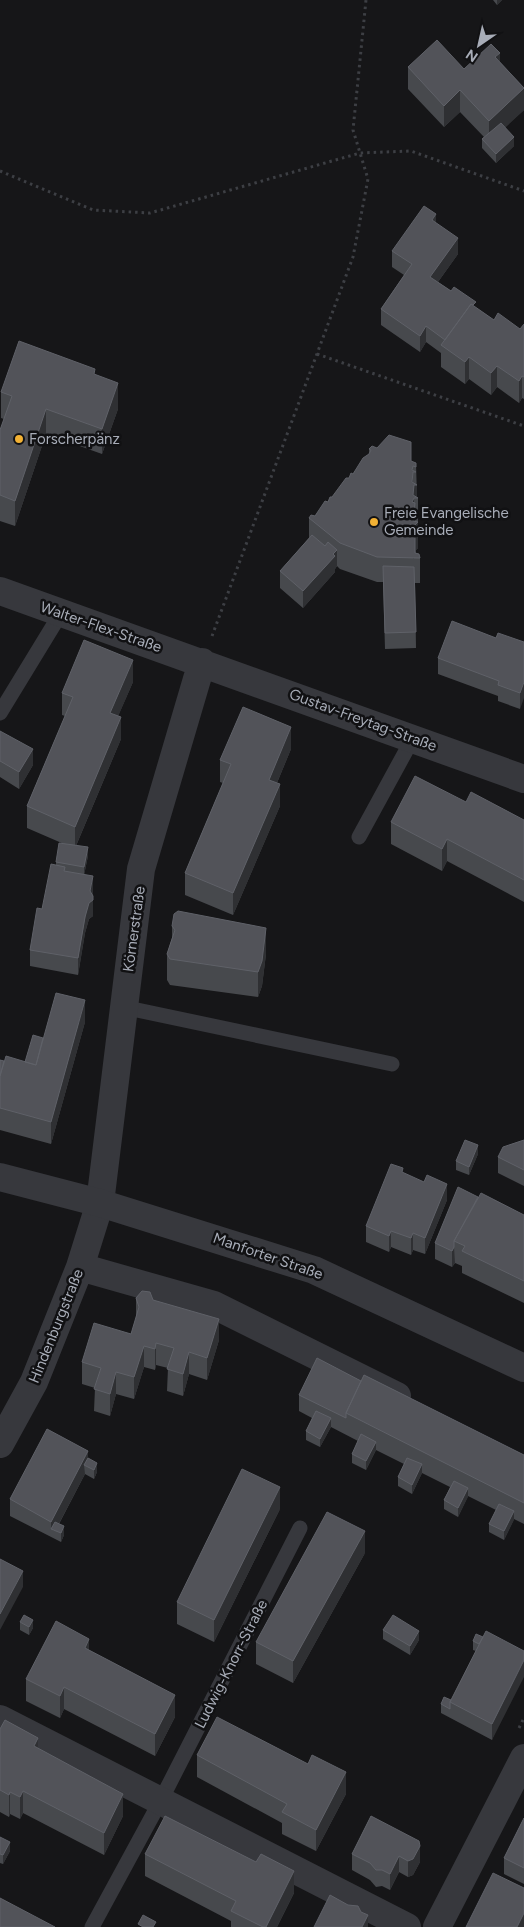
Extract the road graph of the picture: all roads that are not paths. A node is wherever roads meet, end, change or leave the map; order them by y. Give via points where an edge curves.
1 (0, 591) edge
2 (61, 613) junction
3 (202, 662) junction
4 (0, 713) edge
5 (412, 738) junction
6 (523, 775) edge
7 (359, 837) dead end
8 (123, 1007) junction
9 (392, 1064) dead end
10 (0, 1177) edge
11 (100, 1203) junction
12 (80, 1268) junction
13 (524, 1368) edge
14 (415, 1404) edge
15 (0, 1444) edge
16 (300, 1528) dead end
17 (0, 1719) edge
18 (524, 1758) edge
19 (161, 1800) junction
20 (92, 1927) edge
21 (407, 1927) edge
22 (437, 1927) edge

1 - 2 street, Walter-Flex-Straße
2 - 3 street, Walter-Flex-Straße
2 - 4 lane
3 - 5 street, Gustav-Freytag-Straße
3 - 8 street, Körnerstraße via 141,869
5 - 6 street, Gustav-Freytag-Straße
5 - 7 lane
8 - 9 lane
8 - 11 street, Körnerstraße
10 - 11 street, Manforter Straße
11 - 12 street, Hindenburgstraße
11 - 13 street, Manforter Straße via 314,1270
12 - 14 street via 214,1305
12 - 15 street, Hindenburgstraße via 34,1382
16 - 19 lane, Ludwig-Knorr-Straße
17 - 19 street
18 - 22 street
19 - 20 lane, Ludwig-Knorr-Straße
19 - 21 street

